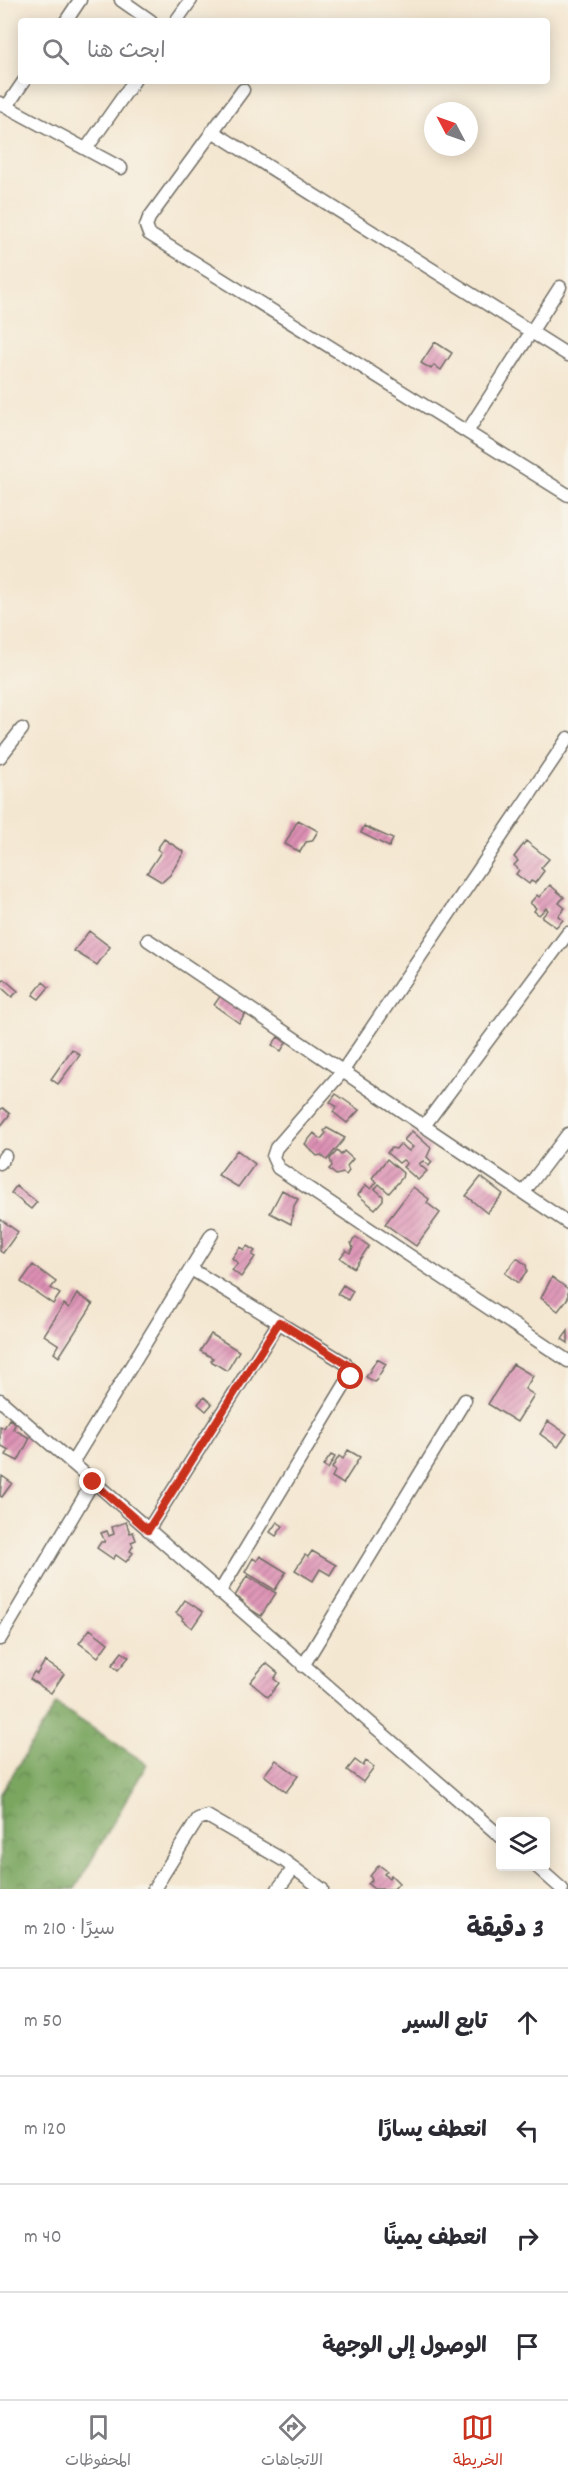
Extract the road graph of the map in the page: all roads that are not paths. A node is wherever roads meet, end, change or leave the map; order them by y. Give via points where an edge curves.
1 (80, 0) edge
2 (121, 0) edge
3 (191, 0) edge
4 (68, 18) edge
5 (147, 18) edge
6 (178, 18) edge
7 (22, 84) edge
8 (132, 84) edge
9 (243, 90) dead end
10 (4, 105) edge
11 (212, 131) junction
12 (86, 149) junction
13 (121, 168) dead end
14 (560, 287) dead end
15 (531, 332) junction
16 (568, 355) edge
17 (466, 432) junction
18 (568, 495) edge
19 (22, 729) dead end
20 (568, 738) edge
21 (0, 757) edge
22 (568, 933) edge
23 (148, 940) dead end
24 (342, 1072) junction
25 (424, 1126) junction
26 (568, 1134) edge
27 (524, 1192) junction
28 (568, 1223) edge
29 (212, 1234) dead end
30 (191, 1269) junction
31 (279, 1322) junction
32 (568, 1361) edge
33 (0, 1400) edge
34 (465, 1400) dead end
35 (72, 1463) junction
36 (93, 1482) junction
37 (148, 1530) junction
38 (219, 1593) junction
39 (0, 1639) edge
40 (303, 1666) junction
41 (496, 1832) edge
42 (294, 1868) junction
43 (542, 1871) edge
44 (154, 1889) edge
45 (278, 1889) edge
46 (322, 1889) edge
47 (562, 1889) edge

1 - 4 street
2 - 5 street
3 - 6 street
7 - 10 street
8 - 12 street
9 - 11 street
10 - 12 street
11 - 15 street
11 - 17 street via 149,218 149,234
12 - 13 street
14 - 15 street
15 - 16 street
15 - 17 street
17 - 18 street
19 - 21 street
20 - 24 street
22 - 25 street
23 - 24 street
24 - 25 street
24 - 32 street via 276,1148 276,1165
25 - 27 street
26 - 27 street
27 - 28 street
29 - 30 street
30 - 31 street
30 - 35 street
31 - 37 street
31 - 38 street via 348,1365 351,1377
33 - 35 street
34 - 40 street
35 - 36 street
36 - 37 street
36 - 39 street
37 - 38 street
38 - 40 street
40 - 41 street
42 - 44 street via 204,1816 198,1819
42 - 45 street
42 - 46 street
43 - 47 street

